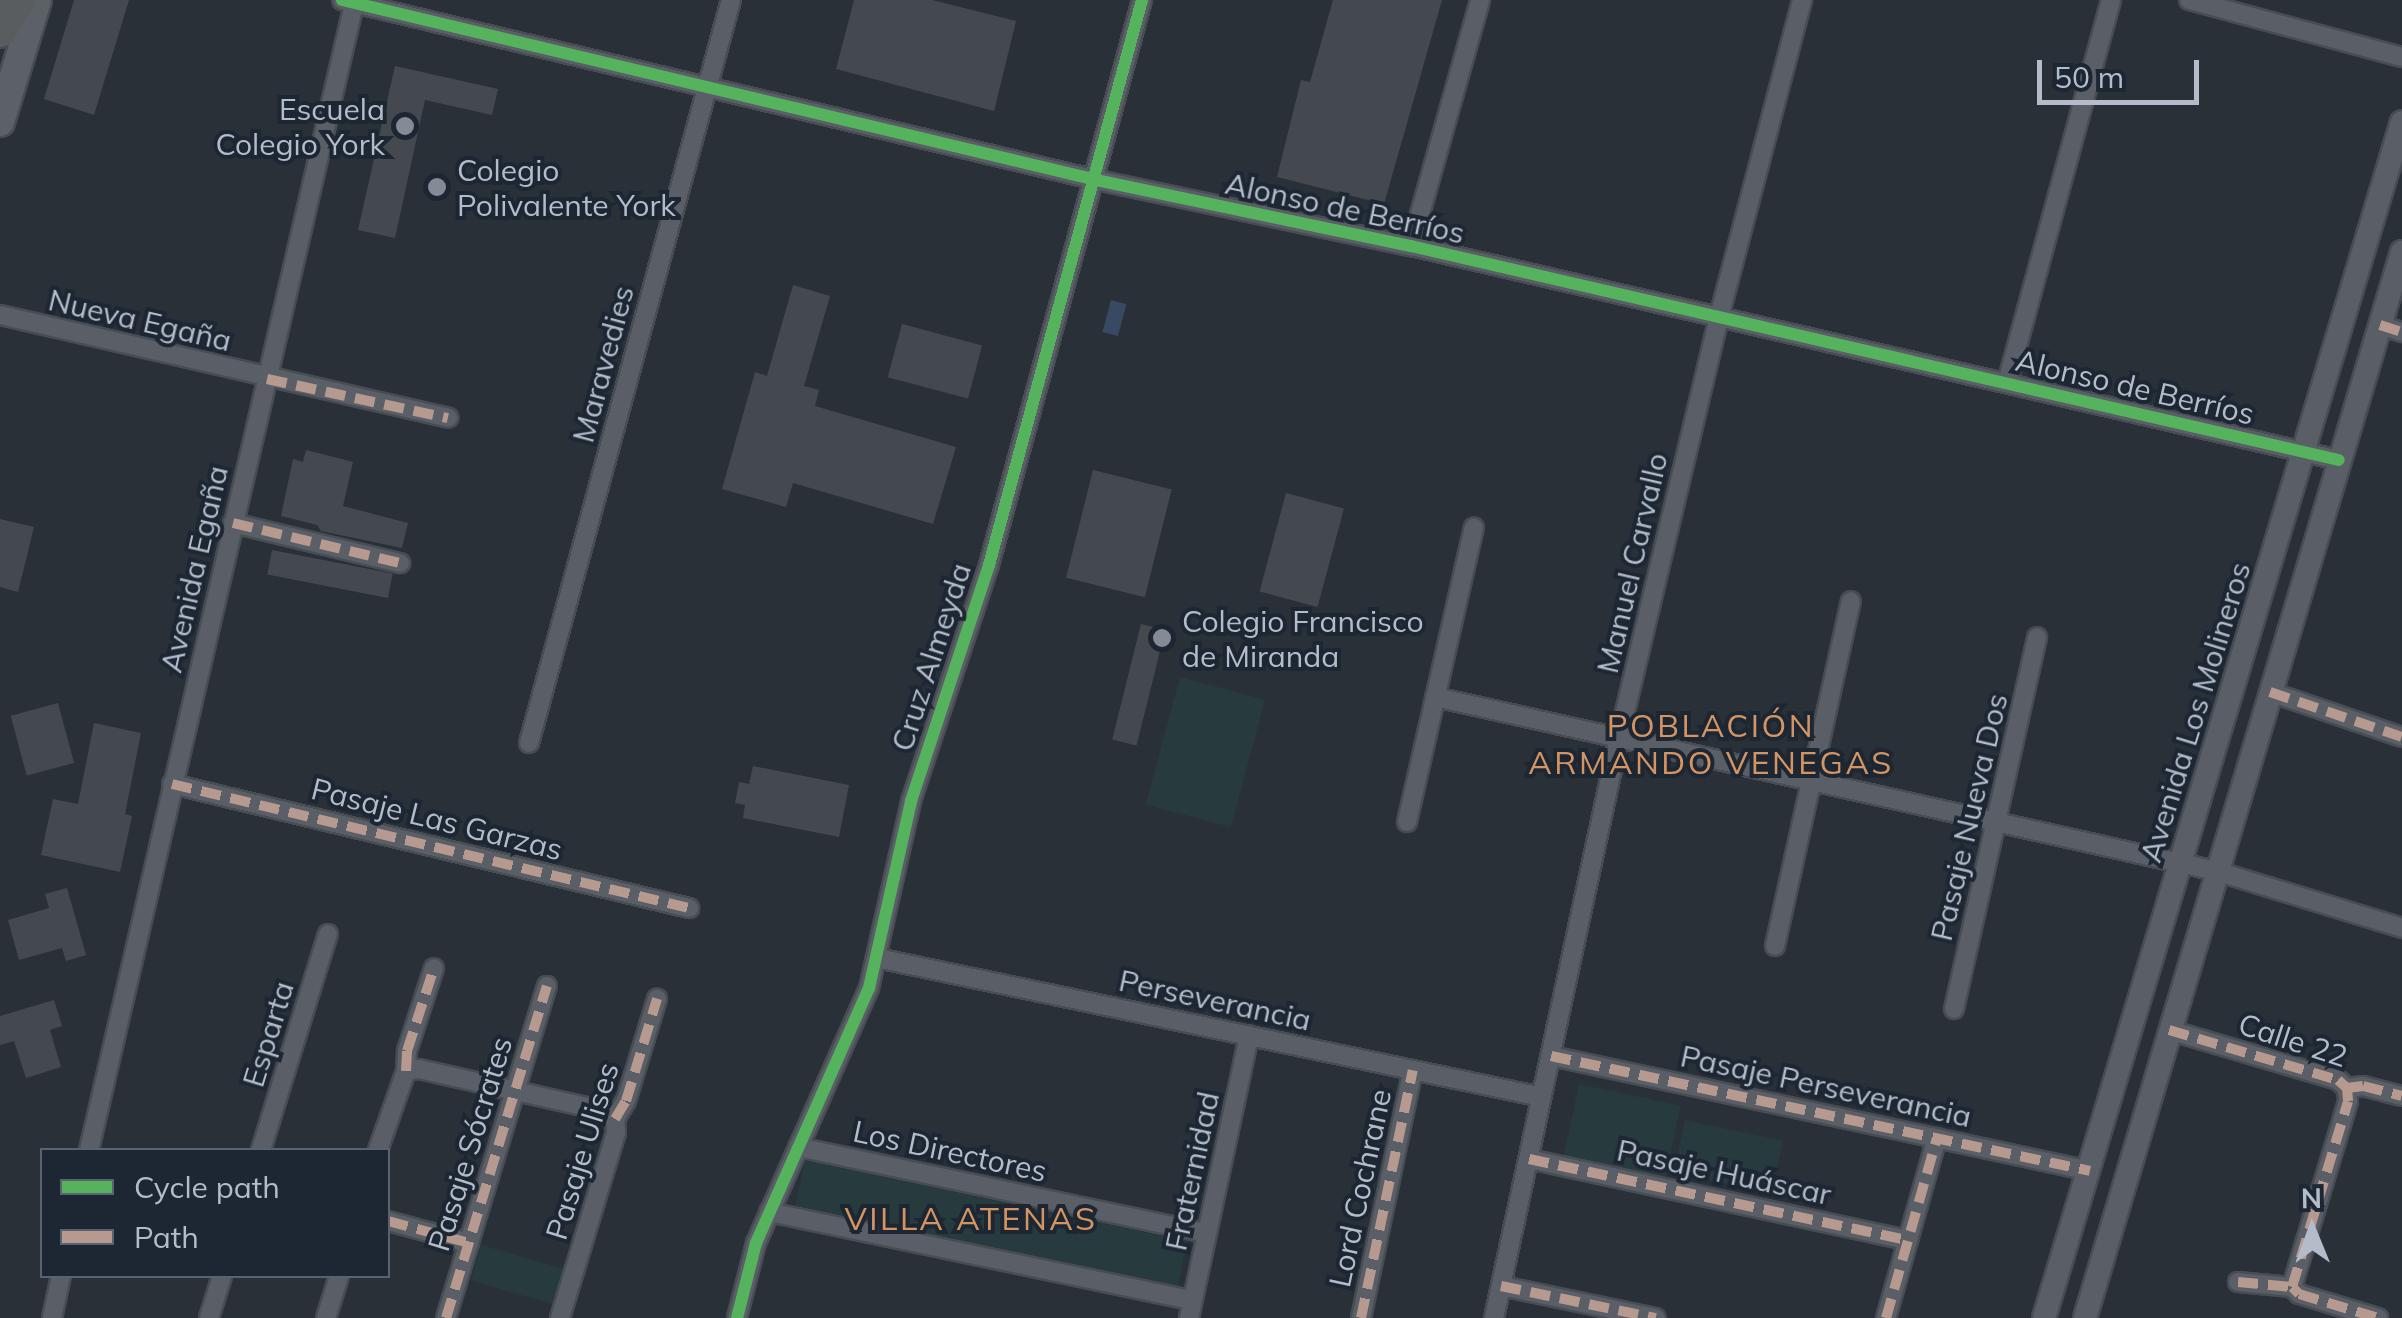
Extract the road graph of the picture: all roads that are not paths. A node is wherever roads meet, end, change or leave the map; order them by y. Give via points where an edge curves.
1 (18, 0) edge
2 (36, 0) edge
3 (730, 0) edge
4 (1142, 0) edge
5 (1480, 0) edge
6 (1802, 0) edge
7 (2111, 0) edge
8 (2189, 0) edge
9 (350, 1) edge
10 (0, 32) edge
11 (2402, 57) edge
12 (706, 87) junction
13 (0, 122) edge
14 (2402, 122) edge
15 (1092, 180) junction
16 (1411, 246) junction
17 (2402, 252) edge
18 (0, 316) edge
19 (1719, 317) junction
20 (2391, 329) edge
21 (267, 379) junction
22 (2007, 384) junction
23 (448, 418) dead end
24 (2304, 452) junction
25 (2339, 460) junction
26 (233, 522) junction
27 (1474, 528) dead end
28 (400, 563) dead end
29 (1851, 601) dead end
30 (2037, 637) dead end
31 (2270, 692) junction
32 (1435, 697) junction
33 (1619, 737) junction
34 (2402, 737) edge
35 (528, 744) dead end
36 (1812, 780) junction
37 (172, 784) junction
38 (1996, 820) junction
39 (1407, 822) dead end
40 (2181, 863) junction
41 (2216, 871) junction
42 (689, 908) dead end
43 (2402, 928) edge
44 (328, 934) dead end
45 (1775, 946) dead end
46 (877, 958) junction
47 (434, 968) dead end
48 (547, 986) dead end
49 (657, 1000) dead end
50 (1954, 1010) dead end
51 (2169, 1030) junction
52 (1249, 1035) junction
53 (1550, 1056) junction
54 (1413, 1070) junction
55 (406, 1071) junction
56 (2347, 1088) junction
57 (515, 1091) junction
58 (2402, 1096) edge
59 (1542, 1097) junction
60 (615, 1119) junction
61 (1936, 1138) junction
62 (798, 1147) junction
63 (90, 1148) edge
64 (262, 1148) edge
65 (379, 1148) edge
66 (1529, 1159) junction
67 (2090, 1171) junction
68 (769, 1212) junction
69 (390, 1222) edge
70 (1207, 1233) junction
71 (1908, 1240) junction
72 (468, 1243) junction
73 (61, 1278) edge
74 (221, 1278) edge
75 (338, 1278) edge
76 (2238, 1282) dead end
77 (1501, 1286) junction
78 (2292, 1287) junction
79 (1191, 1309) edge
80 (52, 1318) edge
81 (209, 1318) edge
82 (326, 1318) edge
83 (446, 1318) edge
84 (560, 1318) edge
85 (737, 1318) edge
86 (1361, 1318) edge
87 (1494, 1318) edge
88 (1656, 1318) edge
89 (1886, 1318) edge
90 (2044, 1318) edge
91 (2084, 1318) edge
92 (2378, 1318) edge

1 - 10 highway
2 - 13 main road
3 - 12 street, Maravedies
4 - 15 street, Cruz Almeyda
5 - 16 street
6 - 19 street, Manuel Carvallo
7 - 22 street
8 - 11 street
9 - 12 street, Alonso de Berríos
9 - 21 street, Avenida Egaña
12 - 15 street, Alonso de Berríos
12 - 35 street, Maravedies
14 - 24 street, Avenida Los Molineros
15 - 16 street, Alonso de Berríos
15 - 46 street, Cruz Almeyda via 989,565 910,801
16 - 19 street, Alonso de Berríos
17 - 20 street
18 - 21 street, Nueva Egaña
19 - 22 street, Alonso de Berríos
19 - 33 street, Manuel Carvallo
20 - 25 street
21 - 23 street, Nueva Egaña
21 - 26 street, Avenida Egaña
22 - 24 street, Alonso de Berríos
24 - 25 street, Alonso de Berríos
24 - 40 street, Avenida Los Molineros
25 - 31 street
26 - 28 street
26 - 37 street, Avenida Egaña
27 - 32 street
29 - 36 street
30 - 38 street, Pasaje Nueva Dos
31 - 34 street
31 - 41 street
32 - 33 street
32 - 39 street
33 - 36 street
33 - 53 street, Manuel Carvallo
36 - 38 street
36 - 45 street
37 - 42 street, Pasaje Las Garzas
37 - 63 street, Avenida Egaña
38 - 40 street
38 - 50 street, Pasaje Nueva Dos
40 - 41 street
40 - 67 street, Avenida Los Molineros
41 - 43 street
41 - 51 street
44 - 64 street, Esparta
46 - 52 street, Perseverancia
46 - 62 street, Cruz Almeyda
47 - 55 street
48 - 57 street, Pasaje Sócrates
49 - 60 street, Pasaje Ulises
51 - 56 street, Calle 22
51 - 91 street
52 - 54 street, Perseverancia
52 - 70 street, Fraternidad
53 - 59 street, Manuel Carvallo
53 - 61 street, Pasaje Perseverancia
54 - 59 street, Perseverancia
54 - 86 street, Lord Cochrane
55 - 57 street
55 - 65 street
56 - 58 street, Calle 22
56 - 78 street
57 - 60 street
57 - 72 street, Pasaje Sócrates
59 - 66 street, Manuel Carvallo
60 - 84 street, Pasaje Ulises
61 - 67 street, Pasaje Perseverancia
61 - 71 street
62 - 68 street, Cruz Almeyda
62 - 70 street, Los Directores
66 - 71 street, Pasaje Huáscar
66 - 77 street, Manuel Carvallo
67 - 90 street, Avenida Los Molineros
68 - 79 street
68 - 85 street, Cruz Almeyda
69 - 72 street
70 - 79 street, Fraternidad
71 - 89 street
72 - 83 street, Pasaje Sócrates
73 - 80 street
74 - 81 street
75 - 82 street
76 - 78 street
77 - 87 street, Manuel Carvallo
77 - 88 street
78 - 92 street

